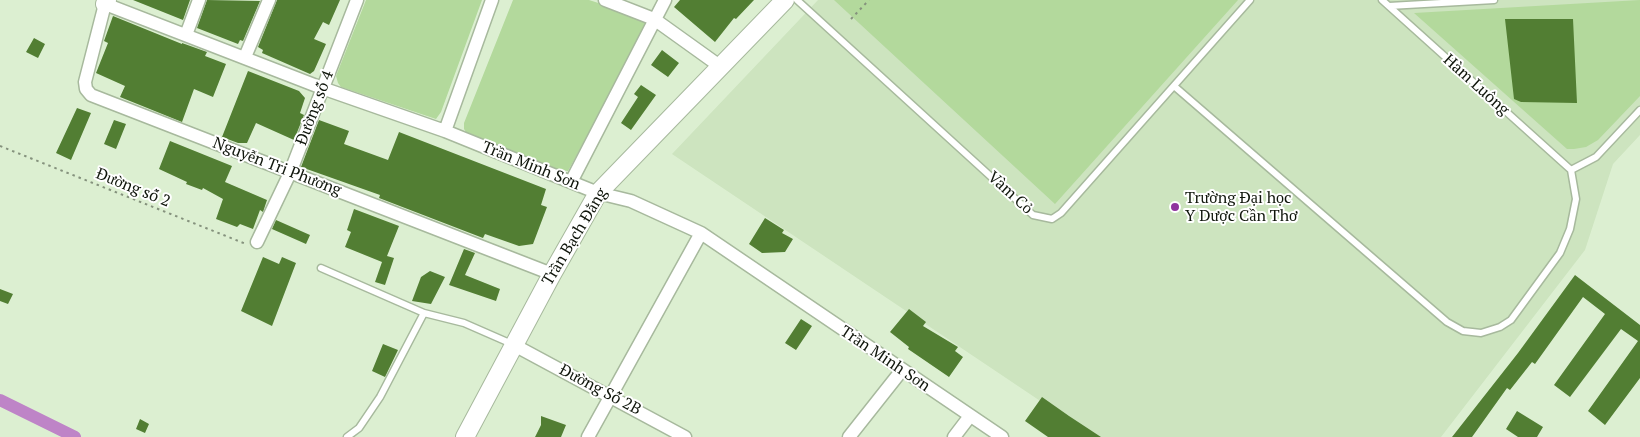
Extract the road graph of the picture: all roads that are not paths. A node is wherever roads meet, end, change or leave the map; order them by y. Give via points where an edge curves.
1 (199, 0) edge
2 (269, 0) edge
3 (357, 0) edge
4 (492, 0) edge
5 (605, 0) edge
6 (665, 0) edge
7 (785, 0) edge
8 (797, 0) edge
9 (1250, 0) edge
10 (1382, 0) edge
11 (1494, 0) edge
12 (106, 2) edge
13 (1389, 6) junction
14 (654, 19) junction
15 (186, 34) junction
16 (245, 57) junction
17 (721, 67) junction
18 (1174, 86) junction
19 (322, 88) junction
20 (1640, 110) edge
21 (445, 132) junction
22 (1571, 170) junction
23 (290, 173) junction
24 (571, 182) junction
25 (598, 193) junction
26 (701, 233) junction
27 (257, 242) road end
28 (321, 268) dead end
29 (552, 274) junction
30 (424, 313) junction
31 (514, 345) junction
32 (902, 370) junction
33 (610, 395) junction
34 (970, 416) junction
35 (347, 437) edge
36 (465, 437) edge
37 (588, 437) edge
38 (685, 437) edge
39 (849, 437) edge
40 (954, 437) edge
41 (1002, 437) edge

1 - 15 street
2 - 16 street
3 - 19 street, Đường số 4
4 - 21 street
5 - 14 street
6 - 14 street
7 - 17 street, Trần Bạch Đằng
8 - 18 lane, Vàm Cỏ via 1034,215 1042,218 1052,219 1061,214
9 - 18 lane, Vàm Cỏ
10 - 13 lane, Hàm Luông
11 - 13 lane
12 - 15 street, Trần Minh Sơn
12 - 23 street, Nguyễn Tri Phương via 85,82 91,95
13 - 22 lane, Hàm Luông
14 - 17 street
14 - 24 street
15 - 16 street, Trần Minh Sơn
16 - 19 street, Trần Minh Sơn
17 - 25 street, Trần Bạch Đằng
18 - 22 lane via 1447,322 1463,331 1481,333 1511,320 1560,252 1570,229 1576,199
19 - 21 street, Trần Minh Sơn
19 - 23 street, Đường số 4
20 - 22 lane via 1596,157
21 - 24 street, Trần Minh Sơn
23 - 27 street, Đường số 4
23 - 29 street, Nguyễn Tri Phương
24 - 25 street, Trần Minh Sơn
25 - 26 street, Trần Minh Sơn via 631,201
25 - 29 street, Trần Bạch Đằng
26 - 32 street, Trần Minh Sơn
26 - 33 street
28 - 30 lane
29 - 31 street, Trần Bạch Đằng
30 - 31 lane via 464,323
30 - 35 lane via 380,397 359,428
31 - 33 street, Đường Số 2B
31 - 36 street, Trần Bạch Đằng
32 - 34 street, Trần Minh Sơn
32 - 39 street
33 - 37 street
33 - 38 street, Đường Số 2B
34 - 40 street
34 - 41 street, Trần Minh Sơn

